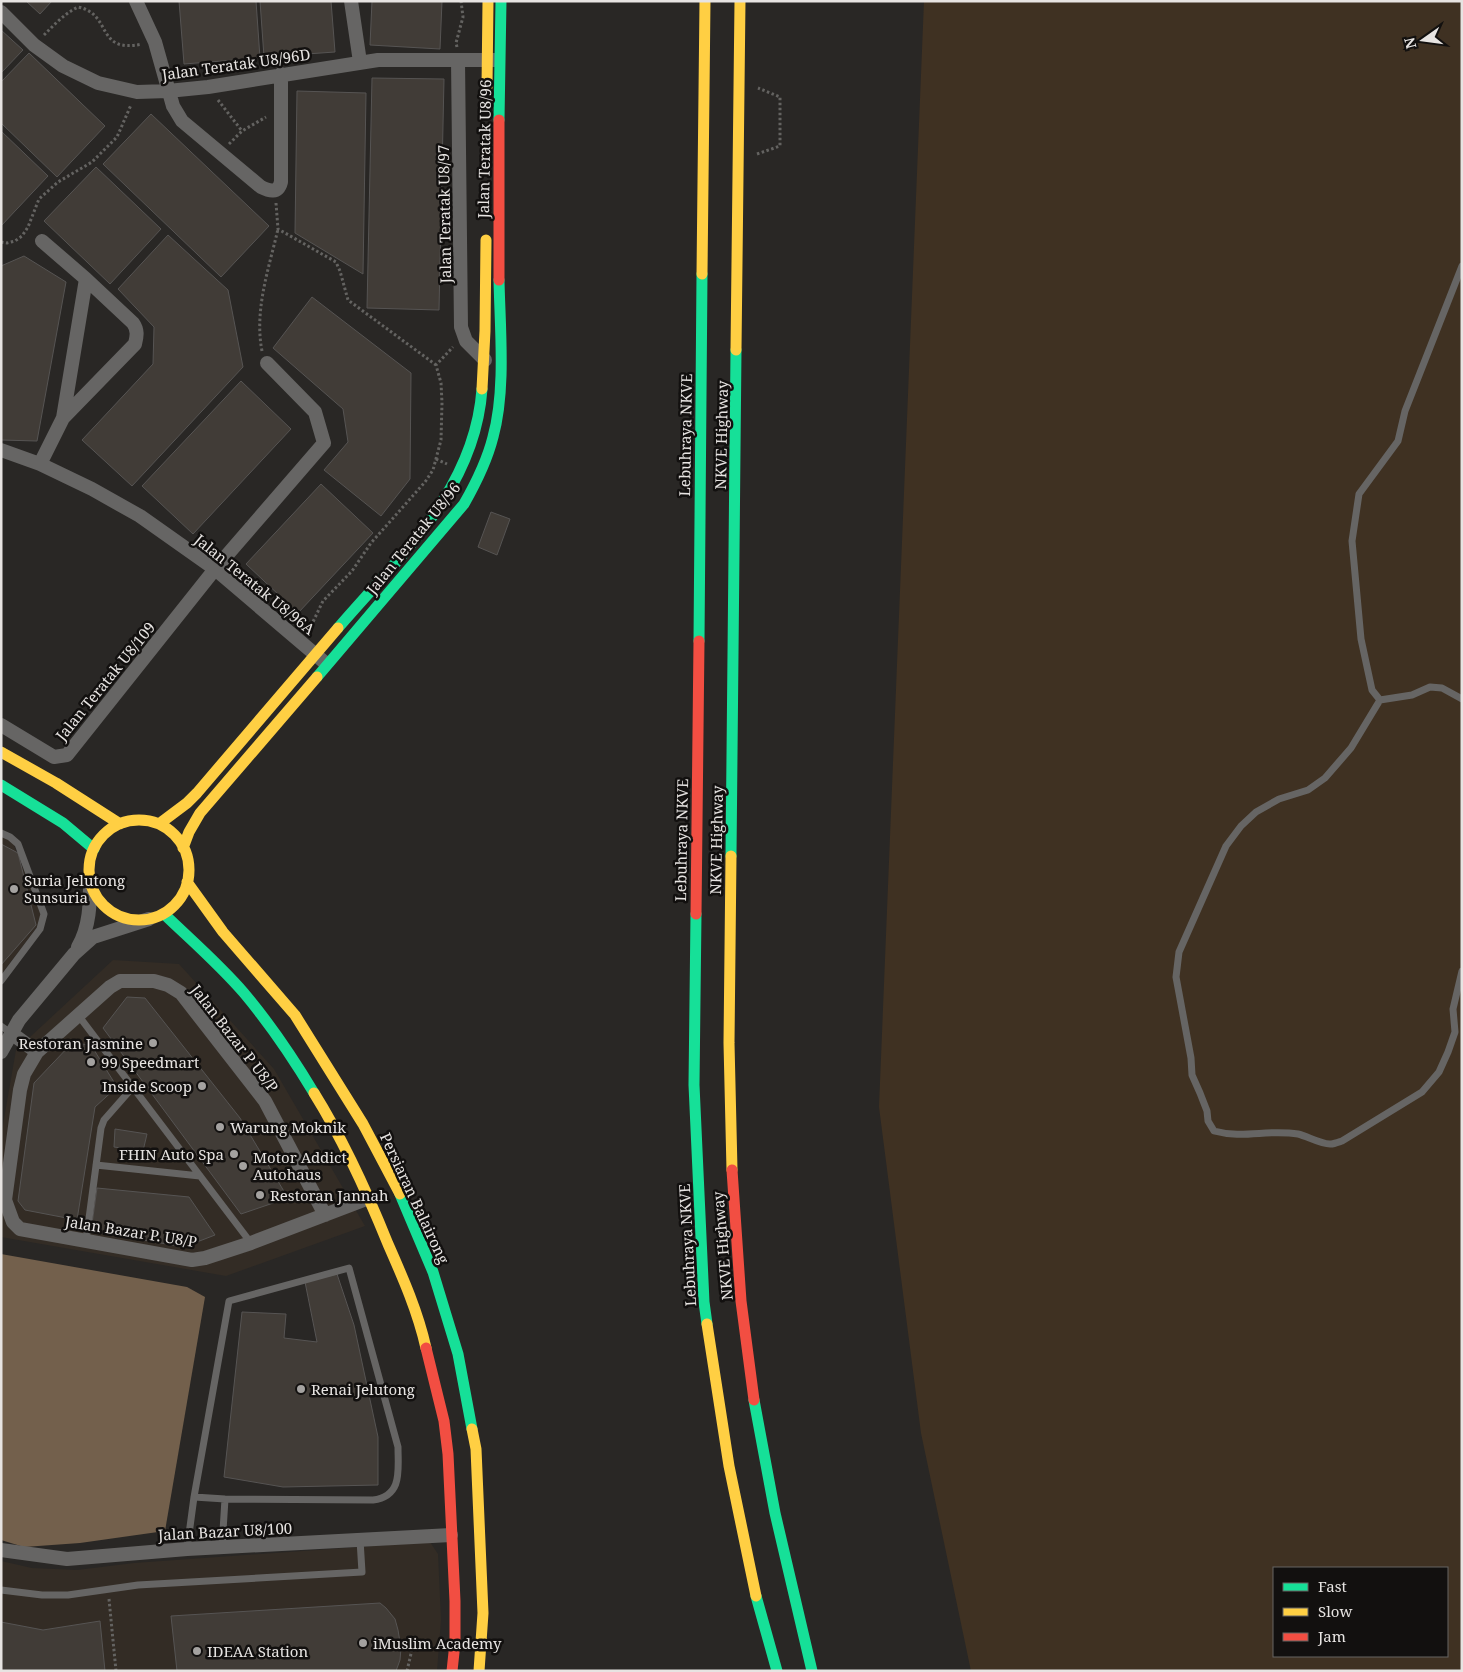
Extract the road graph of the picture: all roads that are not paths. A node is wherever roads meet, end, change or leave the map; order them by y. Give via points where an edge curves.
1 (136, 1) edge
2 (351, 1) edge
3 (488, 1) edge
4 (501, 1) edge
5 (705, 1) edge
6 (740, 1) edge
7 (1, 12) edge
8 (458, 60) junction
9 (494, 60) junction
10 (360, 62) junction
11 (281, 74) junction
12 (168, 91) junction
13 (487, 99) dead end
14 (486, 224) dead end
15 (42, 241) dead end
16 (1462, 266) edge
17 (86, 280) junction
18 (485, 360) junction
19 (267, 363) road end
20 (63, 418) junction
21 (1, 450) edge
22 (40, 464) junction
23 (215, 569) junction
24 (316, 655) junction
25 (328, 664) junction
26 (1462, 699) edge
27 (1380, 700) junction
28 (1, 725) edge
29 (1, 752) edge
30 (1, 786) edge
31 (120, 824) junction
32 (159, 824) junction
33 (1, 833) edge
34 (184, 848) junction
35 (94, 849) junction
36 (90, 880) junction
37 (188, 882) junction
38 (164, 914) junction
39 (149, 919) junction
40 (74, 954) junction
41 (1462, 971) edge
42 (1, 981) edge
43 (78, 1015) junction
44 (6, 1030) edge
45 (1, 1052) edge
46 (37, 1052) junction
47 (133, 1087) junction
48 (96, 1165) junction
49 (200, 1176) junction
50 (369, 1198) junction
51 (8, 1211) joint
52 (325, 1214) junction
53 (86, 1241) junction
54 (251, 1243) junction
55 (194, 1497) junction
56 (225, 1499) junction
57 (451, 1535) junction
58 (360, 1540) junction
59 (222, 1547) junction
60 (187, 1549) junction
61 (1, 1550) edge
62 (1, 1590) edge
63 (452, 1671) edge
64 (479, 1671) edge
65 (777, 1671) edge
66 (812, 1671) edge

1 - 12 street via 155,42
2 - 10 street
3 - 9 main road, Jalan Teratak U8/96
4 - 9 main road, Jalan Teratak U8/96
5 - 65 main road, Lebuhraya NKVE via 694,1085 704,1302 729,1466 754,1589
6 - 66 main road, NKVE Highway via 730,1144 747,1353 790,1590
7 - 12 street, Jalan Teratak U8/96D via 34,45 82,76 136,92
8 - 9 street, Jalan Teratak U8/96D
8 - 10 street, Jalan Teratak U8/96D
8 - 18 street, Jalan Teratak U8/97 via 461,327 466,341
9 - 13 main road, Jalan Teratak U8/96
9 - 25 main road, Jalan Teratak U8/96 via 500,383 493,437 479,477 464,504
10 - 11 street, Jalan Teratak U8/96D
11 - 12 street, Jalan Teratak U8/96D
11 - 12 street via 281,182 280,187 270,191 260,188 182,122
14 - 18 main road, Jalan Teratak U8/96
15 - 17 street
16 - 27 lane via 1405,411 1398,441 1358,494 1352,541 1361,639 1372,690
17 - 20 street
17 - 20 street via 133,322 137,337 135,344
18 - 24 main road, Jalan Teratak U8/96 via 476,431 448,495 429,522
19 - 23 street, Jalan Teratak U8/109 via 315,412 324,443
20 - 22 street
21 - 22 street, Jalan Teratak U8/96A
22 - 23 street, Jalan Teratak U8/96A via 140,516
23 - 24 street, Jalan Teratak U8/96A
23 - 28 street, Jalan Teratak U8/109 via 67,754 54,758
24 - 25 street, Jalan Teratak U8/96A
24 - 32 main road, Jalan Teratak U8/96 via 198,793
25 - 34 main road, Jalan Teratak U8/96 via 200,813
26 - 27 lane via 1442,688 1430,687 1412,695
27 - 41 lane via 1351,748 1325,778 1308,790 1256,812 1241,826 1226,846 1179,952 1176,977 1192,1075 1214,1131 1244,1136 1274,1132 1299,1134 1330,1145 1342,1141 1422,1092 1438,1072 1455,1032 1453,1009
29 - 31 main road
30 - 35 main road via 63,823
31 - 32 main road via 133,821
31 - 35 main road via 109,830
32 - 34 main road via 169,830
33 - 42 lane via 18,844 44,914 40,929
34 - 37 main road via 188,859
35 - 36 main road
36 - 39 main road via 96,895 119,916
36 - 40 street via 90,915 86,932
37 - 38 main road via 175,906
37 - 64 main road, Persiaran Balairong via 222,932 295,1015 334,1076 400,1194 433,1272 458,1354 476,1448 483,1613
38 - 39 main road
38 - 50 main road via 244,993 291,1055 333,1124
39 - 40 street via 93,937
40 - 44 street via 19,1020
43 - 46 street, Jalan Bazar P U8/P
43 - 47 lane
43 - 52 street, Jalan Bazar P U8/P via 120,981 154,981 181,993 266,1101
44 - 45 street
44 - 46 street
46 - 51 street, Jalan Bazar P U8/P via 24,1074 20,1090 5,1200
47 - 48 lane via 104,1120
47 - 49 lane
48 - 49 lane
48 - 53 lane
49 - 54 lane
50 - 52 street, Jalan Bazar P. U8/P
50 - 57 main road via 394,1254 424,1338 444,1421
51 - 53 street, Jalan Bazar P. U8/P via 20,1229
52 - 54 street, Jalan Bazar P. U8/P
53 - 54 street, Jalan Bazar P. U8/P via 192,1260
55 - 56 lane
55 - 56 lane via 229,1301 349,1268 398,1447 397,1483 388,1495 373,1500
55 - 60 lane
56 - 59 lane
57 - 58 street, Jalan Bazar U8/100
57 - 63 main road via 455,1600
58 - 59 street, Jalan Bazar U8/100
58 - 62 lane via 362,1572 138,1585 68,1595
59 - 60 street, Jalan Bazar U8/100
60 - 61 street, Jalan Bazar U8/100 via 67,1559

